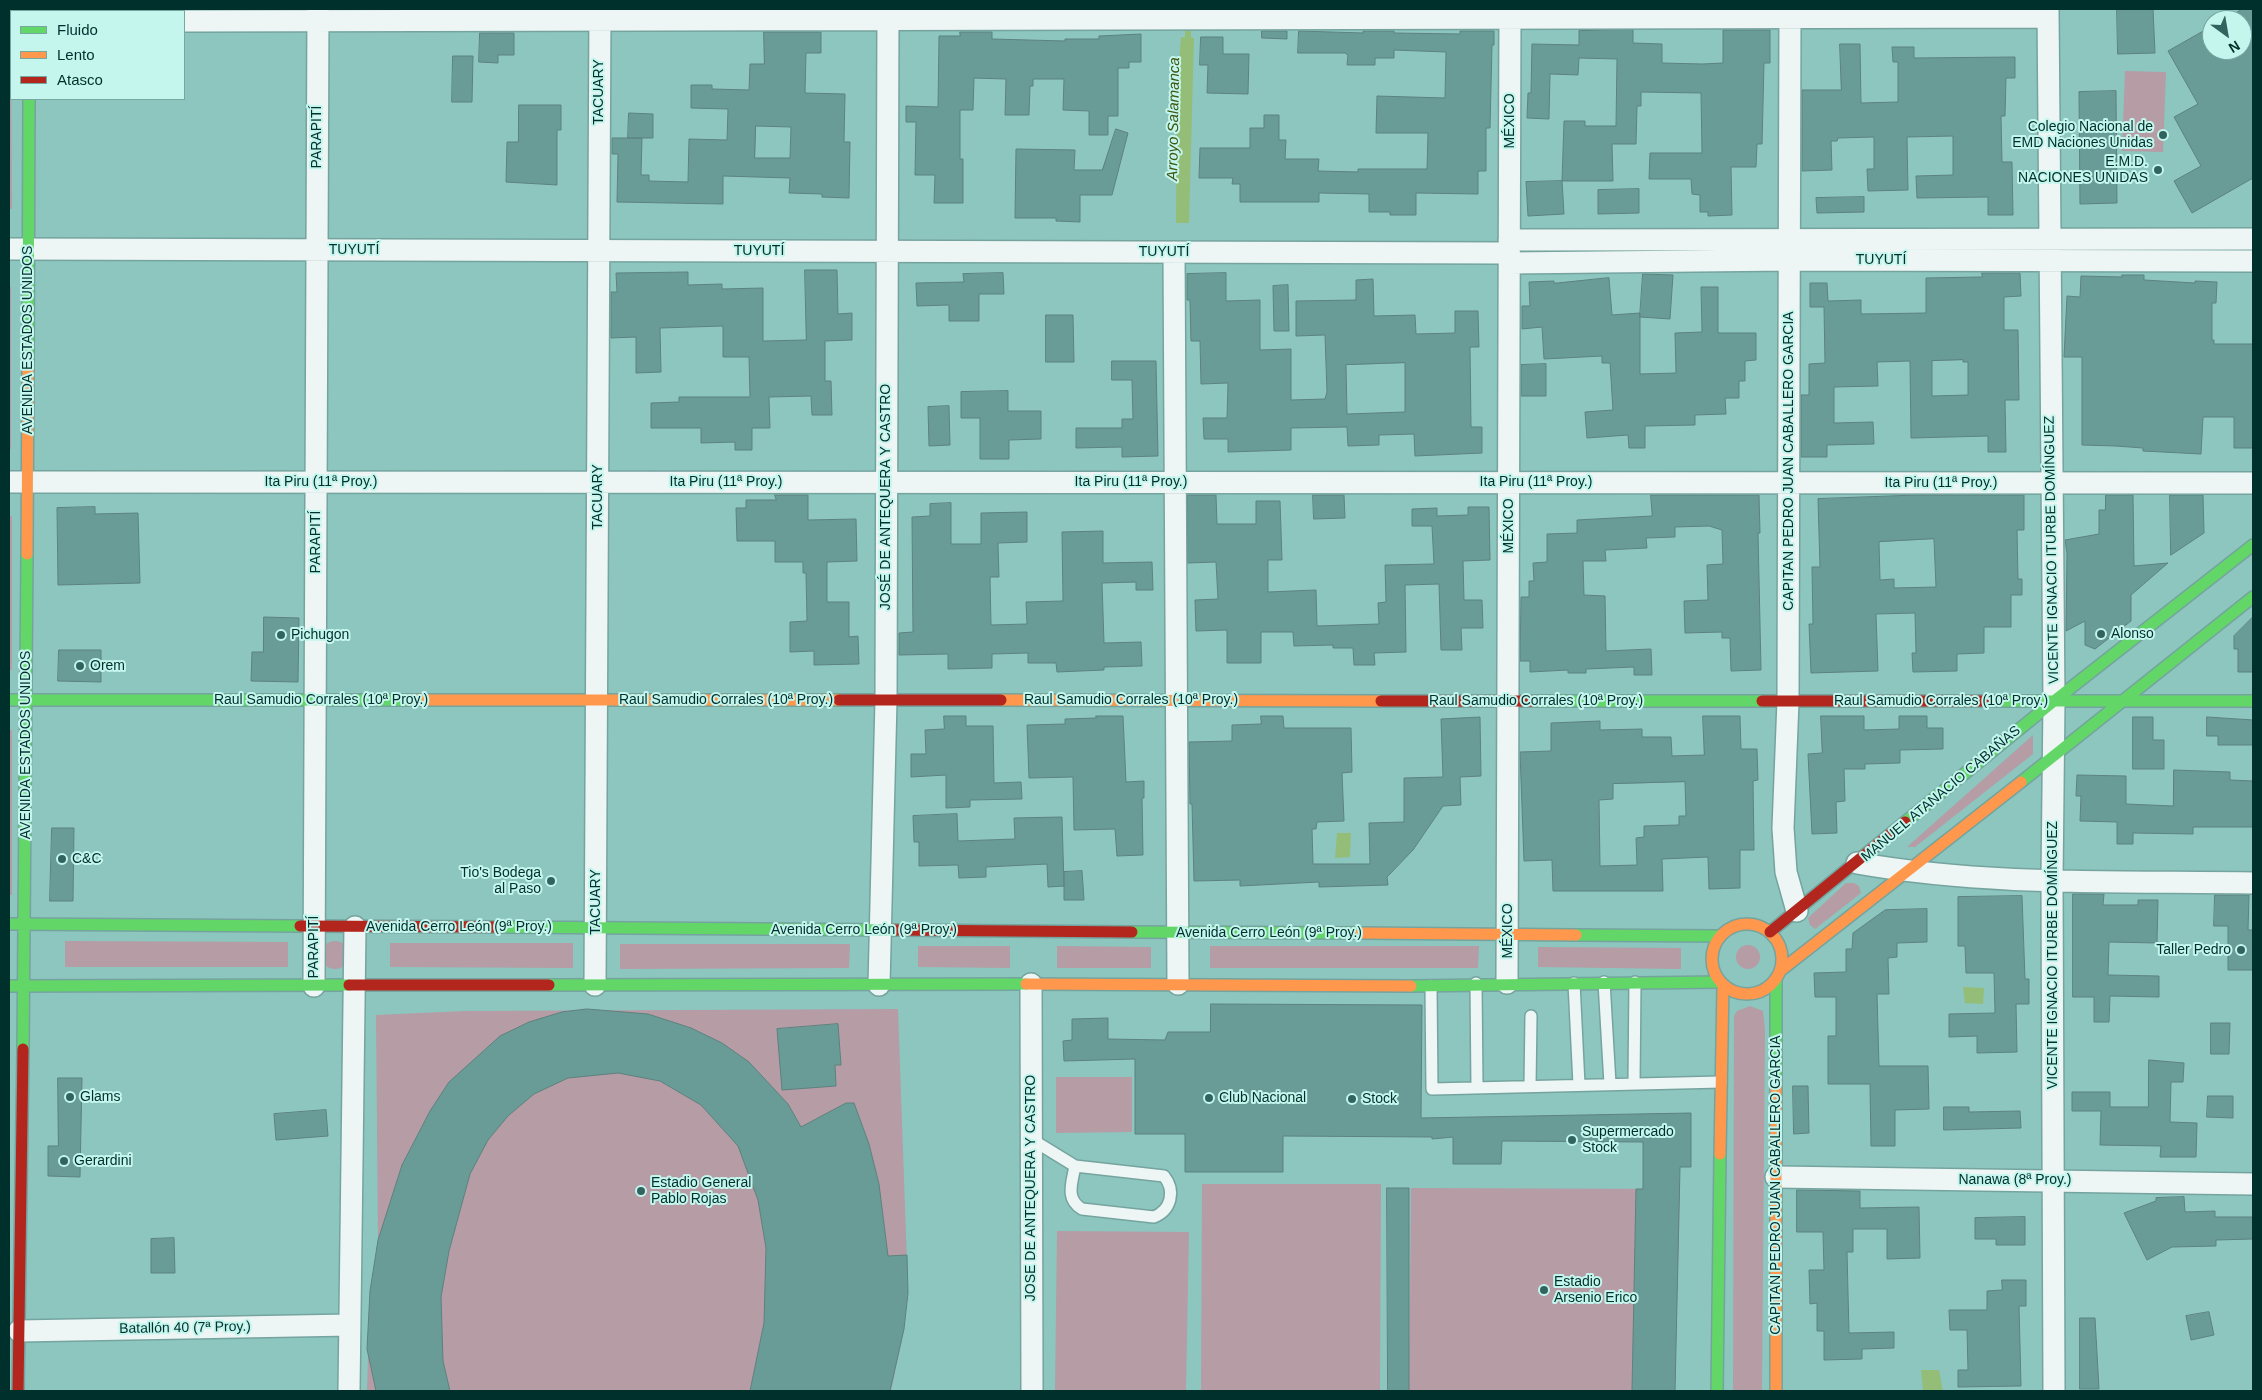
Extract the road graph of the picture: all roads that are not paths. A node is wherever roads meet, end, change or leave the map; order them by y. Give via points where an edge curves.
1 (1510, 13) edge
2 (1790, 13) edge
3 (2048, 13) edge
4 (600, 14) edge
5 (888, 14) edge
6 (318, 15) edge
7 (185, 21) edge
8 (28, 100) edge
9 (2253, 239) edge
10 (18, 249) edge
11 (317, 250) junction
12 (599, 250) junction
13 (1789, 250) junction
14 (887, 251) junction
15 (2050, 251) junction
16 (1174, 252) junction
17 (1509, 252) junction
18 (2253, 261) edge
19 (18, 482) edge
20 (316, 482) junction
21 (598, 482) junction
22 (886, 482) junction
23 (1174, 482) junction
24 (1509, 482) junction
25 (1788, 483) junction
26 (2052, 483) junction
27 (2253, 483) edge
28 (2253, 545) edge
29 (2253, 597) edge
30 (9, 700) edge
31 (315, 700) junction
32 (597, 700) junction
33 (886, 700) junction
34 (1175, 700) junction
35 (26, 701) junction
36 (1508, 701) junction
37 (1788, 701) junction
38 (2054, 701) junction
39 (2126, 701) junction
40 (2253, 701) edge
41 (2054, 757) junction
42 (1856, 864) junction
43 (1903, 872) junction
44 (2052, 880) junction
45 (2253, 883) edge
46 (1797, 911) junction
47 (9, 924) edge
48 (25, 924) junction
49 (314, 927) junction
50 (355, 927) junction
51 (596, 928) junction
52 (880, 930) junction
53 (1178, 932) junction
54 (1770, 932) junction
55 (1508, 935) junction
56 (1720, 936) junction
57 (1778, 975) junction
58 (1604, 982) junction
59 (1635, 982) junction
60 (1507, 983) junction
61 (1574, 983) junction
62 (1721, 983) junction
63 (1031, 984) junction
64 (1178, 984) junction
65 (1476, 984) junction
66 (595, 985) junction
67 (879, 985) junction
68 (9, 986) edge
69 (24, 986) junction
70 (314, 986) junction
71 (355, 986) junction
72 (1431, 986) junction
73 (1531, 1016) dead end
74 (1722, 1082) junction
75 (1634, 1083) junction
76 (1610, 1084) junction
77 (1579, 1085) junction
78 (1530, 1086) junction
79 (1477, 1088) junction
80 (1030, 1139) junction
81 (1075, 1166) junction
82 (1776, 1177) junction
83 (2053, 1181) junction
84 (2253, 1184) edge
85 (15, 1198) edge
86 (350, 1325) junction
87 (19, 1331) junction
88 (18, 1391) edge
89 (349, 1391) edge
90 (1032, 1391) edge
91 (1718, 1391) edge
92 (1776, 1391) edge
93 (2054, 1391) edge

1 - 2 street
1 - 5 street via 1220,19
1 - 17 street, MÉXICO
2 - 3 street
2 - 13 street, CAPITAN PEDRO JUAN CABALLERO GARCIA
3 - 15 street, VICENTE IGNACIO ITURBE DOMÍNGUEZ
4 - 5 street
4 - 6 street
4 - 12 street, TACUARY
5 - 14 street, JOSÉ DE ANTEQUERA Y CASTRO
6 - 7 street
6 - 11 street, PARAPITÍ
8 - 10 street, AVENIDA ESTADOS UNIDOS
9 - 15 street, TUYUTÍ
10 - 11 street, TUYUTÍ
10 - 19 street, AVENIDA ESTADOS UNIDOS
11 - 12 street, TUYUTÍ
11 - 20 street, PARAPITÍ
12 - 14 street, TUYUTÍ
12 - 21 street, TACUARY
13 - 15 street, TUYUTÍ
13 - 17 street, TUYUTÍ
13 - 25 street, CAPITAN PEDRO JUAN CABALLERO GARCIA
14 - 16 street, TUYUTÍ
14 - 22 street, JOSÉ DE ANTEQUERA Y CASTRO
15 - 18 street, TUYUTÍ
15 - 26 street, VICENTE IGNACIO ITURBE DOMÍNGUEZ
16 - 17 street, TUYUTÍ
16 - 23 street
17 - 24 street, MÉXICO
19 - 20 street, Ita Piru (11ª Proy.)
19 - 35 street, AVENIDA ESTADOS UNIDOS
20 - 21 street, Ita Piru (11ª Proy.)
20 - 31 street, PARAPITÍ
21 - 22 street, Ita Piru (11ª Proy.)
21 - 32 street, TACUARY
22 - 23 street, Ita Piru (11ª Proy.)
22 - 33 street, JOSÉ DE ANTEQUERA Y CASTRO
23 - 24 street, Ita Piru (11ª Proy.)
23 - 34 street
24 - 25 street, Ita Piru (11ª Proy.)
24 - 36 street, MÉXICO
25 - 26 street, Ita Piru (11ª Proy.)
25 - 37 street, CAPITAN PEDRO JUAN CABALLERO GARCIA
26 - 27 street, Ita Piru (11ª Proy.)
26 - 38 street, VICENTE IGNACIO ITURBE DOMÍNGUEZ
28 - 38 street, MANUEL ATANACIO CABAÑAS
29 - 39 street
30 - 35 street, Raul Samudio Corrales (10ª Proy.)
31 - 32 street, Raul Samudio Corrales (10ª Proy.)
31 - 35 street, Raul Samudio Corrales (10ª Proy.)
31 - 49 street, PARAPITÍ
32 - 33 street, Raul Samudio Corrales (10ª Proy.)
32 - 51 street, TACUARY
33 - 34 street, Raul Samudio Corrales (10ª Proy.)
33 - 52 street, JOSÉ DE ANTEQUERA Y CASTRO
34 - 36 street, Raul Samudio Corrales (10ª Proy.)
34 - 53 street
35 - 48 street, AVENIDA ESTADOS UNIDOS
36 - 37 street, Raul Samudio Corrales (10ª Proy.)
36 - 55 street, MÉXICO
37 - 38 street, Raul Samudio Corrales (10ª Proy.)
37 - 46 street, CAPITAN PEDRO JUAN CABALLERO GARCIA via 1783,828 1786,872
38 - 39 street, Raul Samudio Corrales (10ª Proy.)
38 - 41 street, VICENTE IGNACIO ITURBE DOMÍNGUEZ
38 - 42 street, MANUEL ATANACIO CABAÑAS
39 - 40 street, Raul Samudio Corrales (10ª Proy.)
39 - 41 street
41 - 43 street
41 - 44 street, VICENTE IGNACIO ITURBE DOMÍNGUEZ
42 - 43 street
42 - 46 street, MANUEL ATANACIO CABAÑAS
43 - 44 street
43 - 57 street
44 - 45 street
44 - 83 street, VICENTE IGNACIO ITURBE DOMÍNGUEZ
46 - 54 street, MANUEL ATANACIO CABAÑAS
47 - 48 street, Avenida Cerro León (9ª Proy.)
48 - 49 street, Avenida Cerro León (9ª Proy.)
48 - 69 street, AVENIDA ESTADOS UNIDOS
49 - 50 street, Avenida Cerro León (9ª Proy.)
49 - 70 street, PARAPITÍ
50 - 51 street, Avenida Cerro León (9ª Proy.)
50 - 71 street
51 - 52 street, Avenida Cerro León (9ª Proy.)
51 - 66 street, TACUARY
52 - 53 street, Avenida Cerro León (9ª Proy.)
52 - 67 street, JOSÉ DE ANTEQUERA Y CASTRO
53 - 55 street, Avenida Cerro León (9ª Proy.)
53 - 64 street
54 - 56 street via 1757,925 1745,924
54 - 57 street via 1781,950
55 - 56 street, Avenida Cerro León (9ª Proy.)
55 - 60 street, MÉXICO
56 - 62 street via 1711,959
57 - 62 street via 1764,990 1748,995 1732,992
57 - 82 street, CAPITAN PEDRO JUAN CABALLERO GARCIA
58 - 59 street
58 - 61 street
58 - 76 lane
59 - 62 street
59 - 75 lane
60 - 61 street
60 - 65 street
61 - 77 lane
62 - 74 street
63 - 64 street
63 - 67 street
63 - 80 street, JOSE DE ANTEQUERA Y CASTRO
64 - 72 street
65 - 72 street
65 - 79 lane
66 - 67 street
66 - 71 street
68 - 69 street
69 - 70 street
69 - 85 street, AVENIDA ESTADOS UNIDOS
70 - 71 street
71 - 86 street
72 - 79 lane via 1432,1089
73 - 78 lane
74 - 75 lane
74 - 91 street
75 - 76 lane
76 - 77 lane
77 - 78 lane
78 - 79 lane
80 - 81 lane
80 - 90 street, JOSE DE ANTEQUERA Y CASTRO
81 - 81 lane via 1070,1197 1082,1209 1154,1217 1168,1207 1171,1191 1164,1176
82 - 83 street, Nanawa (8ª Proy.)
82 - 92 street, CAPITAN PEDRO JUAN CABALLERO GARCIA
83 - 84 street, Nanawa (8ª Proy.)
83 - 93 street, VICENTE IGNACIO ITURBE DOMÍNGUEZ
85 - 87 street, AVENIDA ESTADOS UNIDOS
86 - 87 street, Batallón 40 (7ª Proy.)
86 - 89 street
87 - 88 street, AVENIDA ESTADOS UNIDOS

